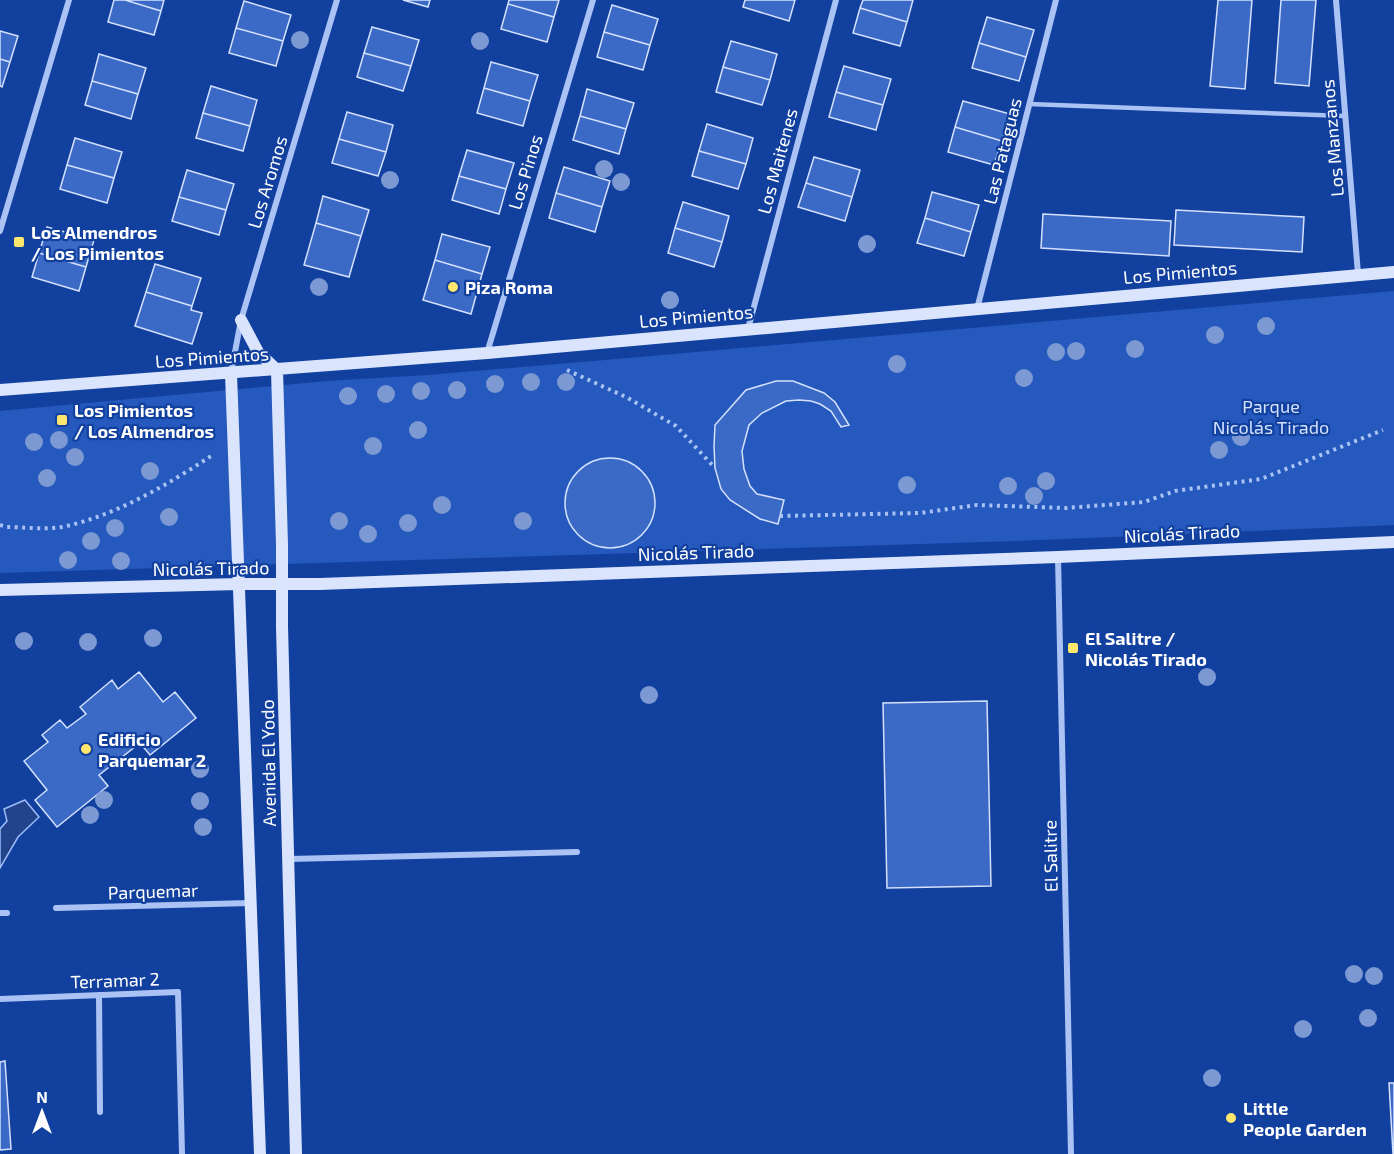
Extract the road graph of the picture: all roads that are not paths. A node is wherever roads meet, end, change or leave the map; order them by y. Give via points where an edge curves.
1 (69, 0) edge
2 (337, 0) edge
3 (592, 0) edge
4 (836, 0) edge
5 (1056, 0) edge
6 (1335, 0) edge
7 (1029, 104) junction
8 (1345, 116) junction
9 (0, 231) edge
10 (1394, 272) edge
11 (1358, 274) junction
12 (977, 309) junction
13 (241, 320) junction
14 (748, 330) junction
15 (487, 353) junction
16 (277, 370) junction
17 (231, 374) junction
18 (0, 390) edge
19 (1394, 542) edge
20 (1058, 557) junction
21 (239, 584) junction
22 (282, 585) junction
23 (0, 590) edge
24 (577, 852) dead end
25 (289, 859) junction
26 (251, 903) junction
27 (56, 908) dead end
28 (99, 995) junction
29 (0, 999) edge
30 (100, 1112) dead end
31 (182, 1154) edge
32 (260, 1154) edge
33 (296, 1154) edge
34 (1071, 1154) edge

1 - 9 street
2 - 13 street, Los Aromos
3 - 15 street, Los Pinos
4 - 14 street, Los Maitenes
5 - 7 street, Las Pataguas
6 - 8 street, Los Manzanos
7 - 8 lane
7 - 12 street, Las Pataguas
8 - 11 street, Los Manzanos
10 - 11 main road, Los Pimientos
11 - 12 main road, Los Pimientos
12 - 14 main road, Los Pimientos
13 - 16 main road via 258,352
13 - 17 street, Los Aromos
14 - 15 main road, Los Pimientos
15 - 16 main road, Los Pimientos
16 - 17 main road, Los Pimientos
16 - 22 main road, Avenida El Yodo
17 - 18 main road, Los Pimientos
17 - 21 main road, Avenida El Yodo
19 - 20 main road, Nicolás Tirado
20 - 22 main road, Nicolás Tirado
20 - 34 street, El Salitre
21 - 22 main road, Nicolás Tirado
21 - 23 main road, Nicolás Tirado
21 - 26 main road, Avenida El Yodo
22 - 25 main road, Avenida El Yodo
24 - 25 street
25 - 33 main road, Avenida El Yodo
26 - 27 street, Parquemar
26 - 32 main road, Avenida El Yodo
28 - 29 street, Terramar 2
28 - 30 street
28 - 31 street, Terramar 2 via 178,992

